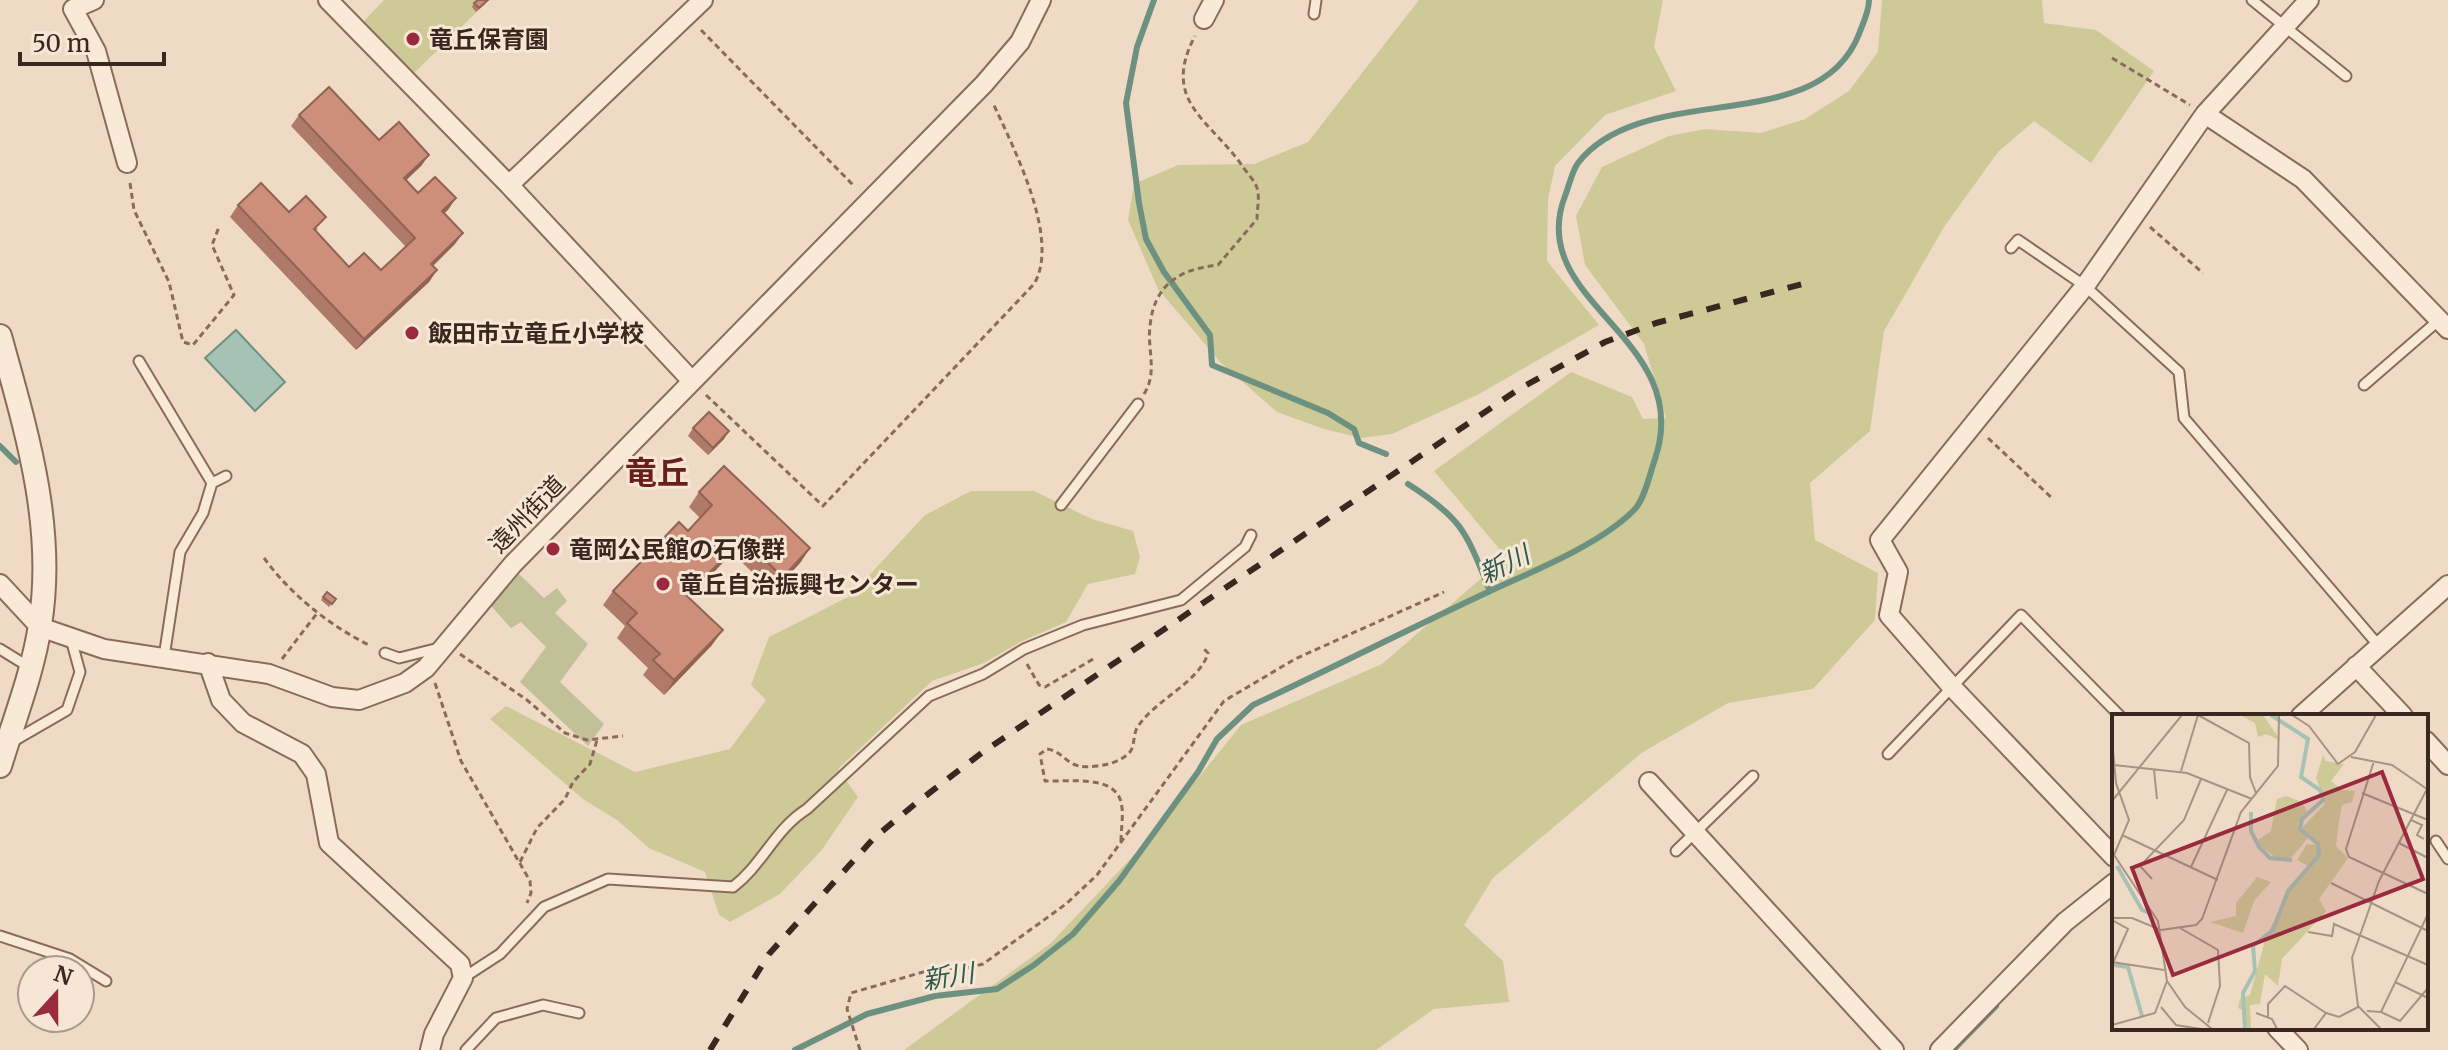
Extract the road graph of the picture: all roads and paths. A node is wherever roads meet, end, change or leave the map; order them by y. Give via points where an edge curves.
1 (94, 0) edge
2 (328, 0) edge
3 (703, 0) edge
4 (1041, 0) edge
5 (1214, 0) edge
6 (1316, 0) edge
7 (2252, 0) edge
8 (2309, 0) edge
9 (1314, 14) dead end
10 (686, 16) junction
11 (1204, 19) joint
12 (2286, 25) junction
13 (2112, 58) dead end
14 (2346, 76) dead end
15 (984, 84) junction
16 (2205, 114) junction
17 (127, 163) joint
18 (509, 185) junction
19 (869, 201) junction
20 (2135, 214) junction
21 (219, 227) dead end
22 (2011, 248) dead end
23 (2203, 273) dead end
24 (2085, 286) junction
25 (2444, 324) edge
26 (0, 336) edge
27 (139, 361) dead end
28 (692, 381) junction
29 (2364, 385) dead end
30 (1138, 404) joint
31 (1974, 424) junction
32 (226, 476) dead end
33 (212, 483) junction
34 (2053, 499) dead end
35 (1061, 505) dead end
36 (1251, 535) dead end
37 (264, 558) dead end
38 (0, 584) edge
39 (2448, 585) edge
40 (1444, 592) dead end
41 (318, 612) junction
42 (40, 627) junction
43 (71, 639) junction
44 (2379, 646) junction
45 (448, 648) junction
46 (0, 649) edge
47 (1204, 649) dead end
48 (385, 653) joint
49 (1014, 655) junction
50 (164, 657) junction
51 (1095, 658) dead end
52 (208, 663) junction
53 (277, 665) dead end
54 (2356, 666) junction
55 (29, 667) junction
56 (426, 668) junction
57 (1952, 687) junction
58 (2118, 714) edge
59 (2303, 714) edge
60 (2401, 714) edge
61 (623, 736) dead end
62 (597, 740) junction
63 (2428, 743) edge
64 (1888, 754) dead end
65 (3, 756) edge
66 (2448, 765) edge
67 (1753, 776) dead end
68 (1649, 782) dead end
69 (1695, 832) junction
70 (1121, 841) junction
71 (2436, 841) dead end
72 (1676, 851) dead end
73 (2112, 855) edge
74 (2448, 859) edge
75 (520, 862) junction
76 (2112, 885) edge
77 (525, 908) dead end
78 (0, 936) edge
79 (463, 978) junction
80 (106, 981) dead end
81 (579, 1013) dead end
82 (2279, 1030) edge
83 (861, 1049) edge
84 (430, 1050) edge
85 (466, 1050) edge
86 (1894, 1050) edge
87 (1940, 1050) edge
88 (2298, 1050) edge

1 - 17 street via 73,9 96,51
2 - 18 street
3 - 10 street
4 - 15 street, 遠州街道 via 1020,42
5 - 11 street
6 - 9 lane
7 - 12 lane
8 - 12 street
10 - 18 street
10 - 19 path
11 - 30 path via 1182,65 1186,95 1199,119 1235,155 1257,188 1257,219 1218,265 1184,270 1164,287 1150,326 1150,385
12 - 14 lane
12 - 16 street
13 - 16 path
15 - 19 street, 遠州街道
15 - 28 path via 1033,190 1042,270 823,506
16 - 20 street
16 - 25 street via 2303,179
17 - 21 path via 134,210 169,282 183,342 193,345 234,295 212,245
18 - 28 street
19 - 28 street, 遠州街道
20 - 23 path
20 - 24 street
22 - 24 lane via 2018,240
24 - 31 street
24 - 44 lane via 2179,372 2184,418
25 - 29 lane
26 - 42 street via 24,423 43,528
27 - 33 lane
28 - 45 street, 遠州街道 via 513,564
30 - 35 lane
31 - 34 path
31 - 57 street via 1880,540 1898,572 1889,615
32 - 33 lane
33 - 50 lane via 203,513 180,552
36 - 49 lane via 1245,547 1181,600 1083,625
37 - 41 path
38 - 42 street
39 - 44 street
40 - 70 path via 1295,659 1224,701
41 - 48 path
41 - 53 path
42 - 43 street, 遠州街道
42 - 55 street
43 - 50 street, 遠州街道
43 - 65 lane via 80,672 67,710
44 - 54 street
45 - 48 lane via 399,658
45 - 56 street, 遠州街道
45 - 62 path via 527,700 565,733
46 - 55 lane
47 - 70 path via 1204,666 1137,729 1132,750 1119,761 1080,767 1054,750 1040,754 1045,781 1090,782 1117,792 1122,803
49 - 51 path via 1045,687
49 - 79 lane via 929,696 807,809 786,822 753,872 733,887 608,879 544,907 500,954
50 - 52 street, 遠州街道
52 - 56 street, 遠州街道 via 359,700 405,683
52 - 79 street via 221,700 243,723 302,754 316,774 329,843 460,964
54 - 59 street
54 - 60 street
55 - 65 street
56 - 75 path via 461,761
57 - 58 lane via 2021,615
57 - 64 lane
57 - 73 street
61 - 62 path
62 - 75 path via 590,764 537,828
63 - 66 street
67 - 69 lane
68 - 69 street
69 - 72 lane
69 - 86 street
70 - 83 path via 1097,875 1066,904 983,964 896,978 851,993 847,1009
71 - 74 lane
75 - 77 path via 531,893
76 - 87 street via 2065,922
78 - 80 lane via 70,959
79 - 84 street
81 - 85 lane via 543,1005 496,1018
82 - 88 street

